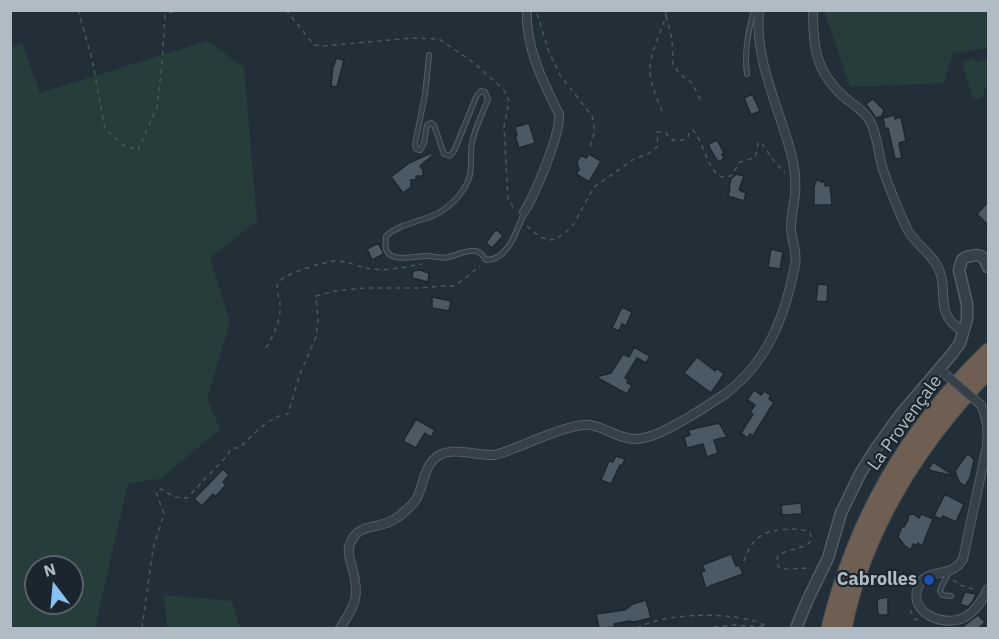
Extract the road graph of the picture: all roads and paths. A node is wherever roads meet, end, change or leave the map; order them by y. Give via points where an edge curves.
1 (78, 10) edge
2 (176, 10) edge
3 (239, 10) edge
4 (248, 10) edge
5 (527, 10) edge
6 (537, 10) edge
7 (665, 10) edge
8 (754, 10) edge
9 (759, 10) edge
10 (813, 10) edge
11 (666, 15) junction
12 (429, 55) dead end
13 (747, 74) dead end
14 (701, 101) dead end
15 (662, 111) dead end
16 (590, 147) dead end
17 (789, 176) dead end
18 (522, 216) junction
19 (437, 258) junction
20 (486, 260) junction
21 (988, 267) edge
22 (964, 332) junction
23 (266, 348) dead end
24 (988, 351) edge
25 (942, 371) junction
26 (988, 371) edge
27 (744, 561) dead end
28 (824, 569) junction
29 (948, 574) junction
30 (988, 591) edge
31 (951, 596) dead end
32 (765, 625) junction
33 (142, 628) edge
34 (340, 628) edge
35 (637, 628) edge
36 (705, 628) edge
37 (770, 628) edge
38 (796, 628) edge
39 (829, 628) edge
40 (844, 628) edge

1 - 2 path via 105,129 123,145 138,150 157,107 165,15
3 - 4 path
5 - 18 street via 534,59 560,122
6 - 16 path via 560,75 592,116 596,130
7 - 11 path
8 - 13 lane via 748,36
9 - 34 street via 759,46 792,157 795,194 791,228 796,261 774,336 757,362 726,393 672,427 647,437 633,439 585,425 503,453 439,455 426,472 416,500 405,512 392,521 365,528 349,546 355,603
10 - 22 street via 819,63 829,81 869,119 902,218 937,265 944,310 954,326
11 - 14 path via 673,65 692,83
11 - 15 path via 650,71
12 - 19 lane via 416,149 420,150 431,123 444,154 450,156 477,95 485,92 488,99 472,143 465,188 442,211 386,236 390,254
17 - 18 path via 761,142 751,160 740,162 731,176 724,177 717,175 693,130 688,138 677,141 657,132 658,146 594,187 574,224 555,239 536,234
18 - 20 lane via 510,244 498,257
19 - 20 lane via 474,250
19 - 23 path via 427,264 392,269 335,261 284,278 277,290 277,328
20 - 33 path via 453,286 365,288 316,296 316,337 288,414 274,418 239,448 232,448 187,498 161,489 156,492 164,514 153,549
21 - 22 street via 976,255 966,257 960,265 967,304
22 - 25 street
24 - 39 highway, La Provençale via 924,423 878,494 851,555
25 - 28 street via 893,424 861,472 841,513
25 - 29 street, bridge via 981,405 988,430 963,559
26 - 40 highway, La Provençale via 934,434 899,486 863,564
27 - 28 path via 750,545 758,538 789,529 808,532 811,541 777,556 778,566
28 - 38 street
29 - 30 path via 960,585
29 - 30 street via 930,575 918,587 918,602 930,616 958,620 975,610
29 - 31 lane via 940,591
32 - 35 path via 741,617 708,615 674,617
32 - 36 path
32 - 37 path

